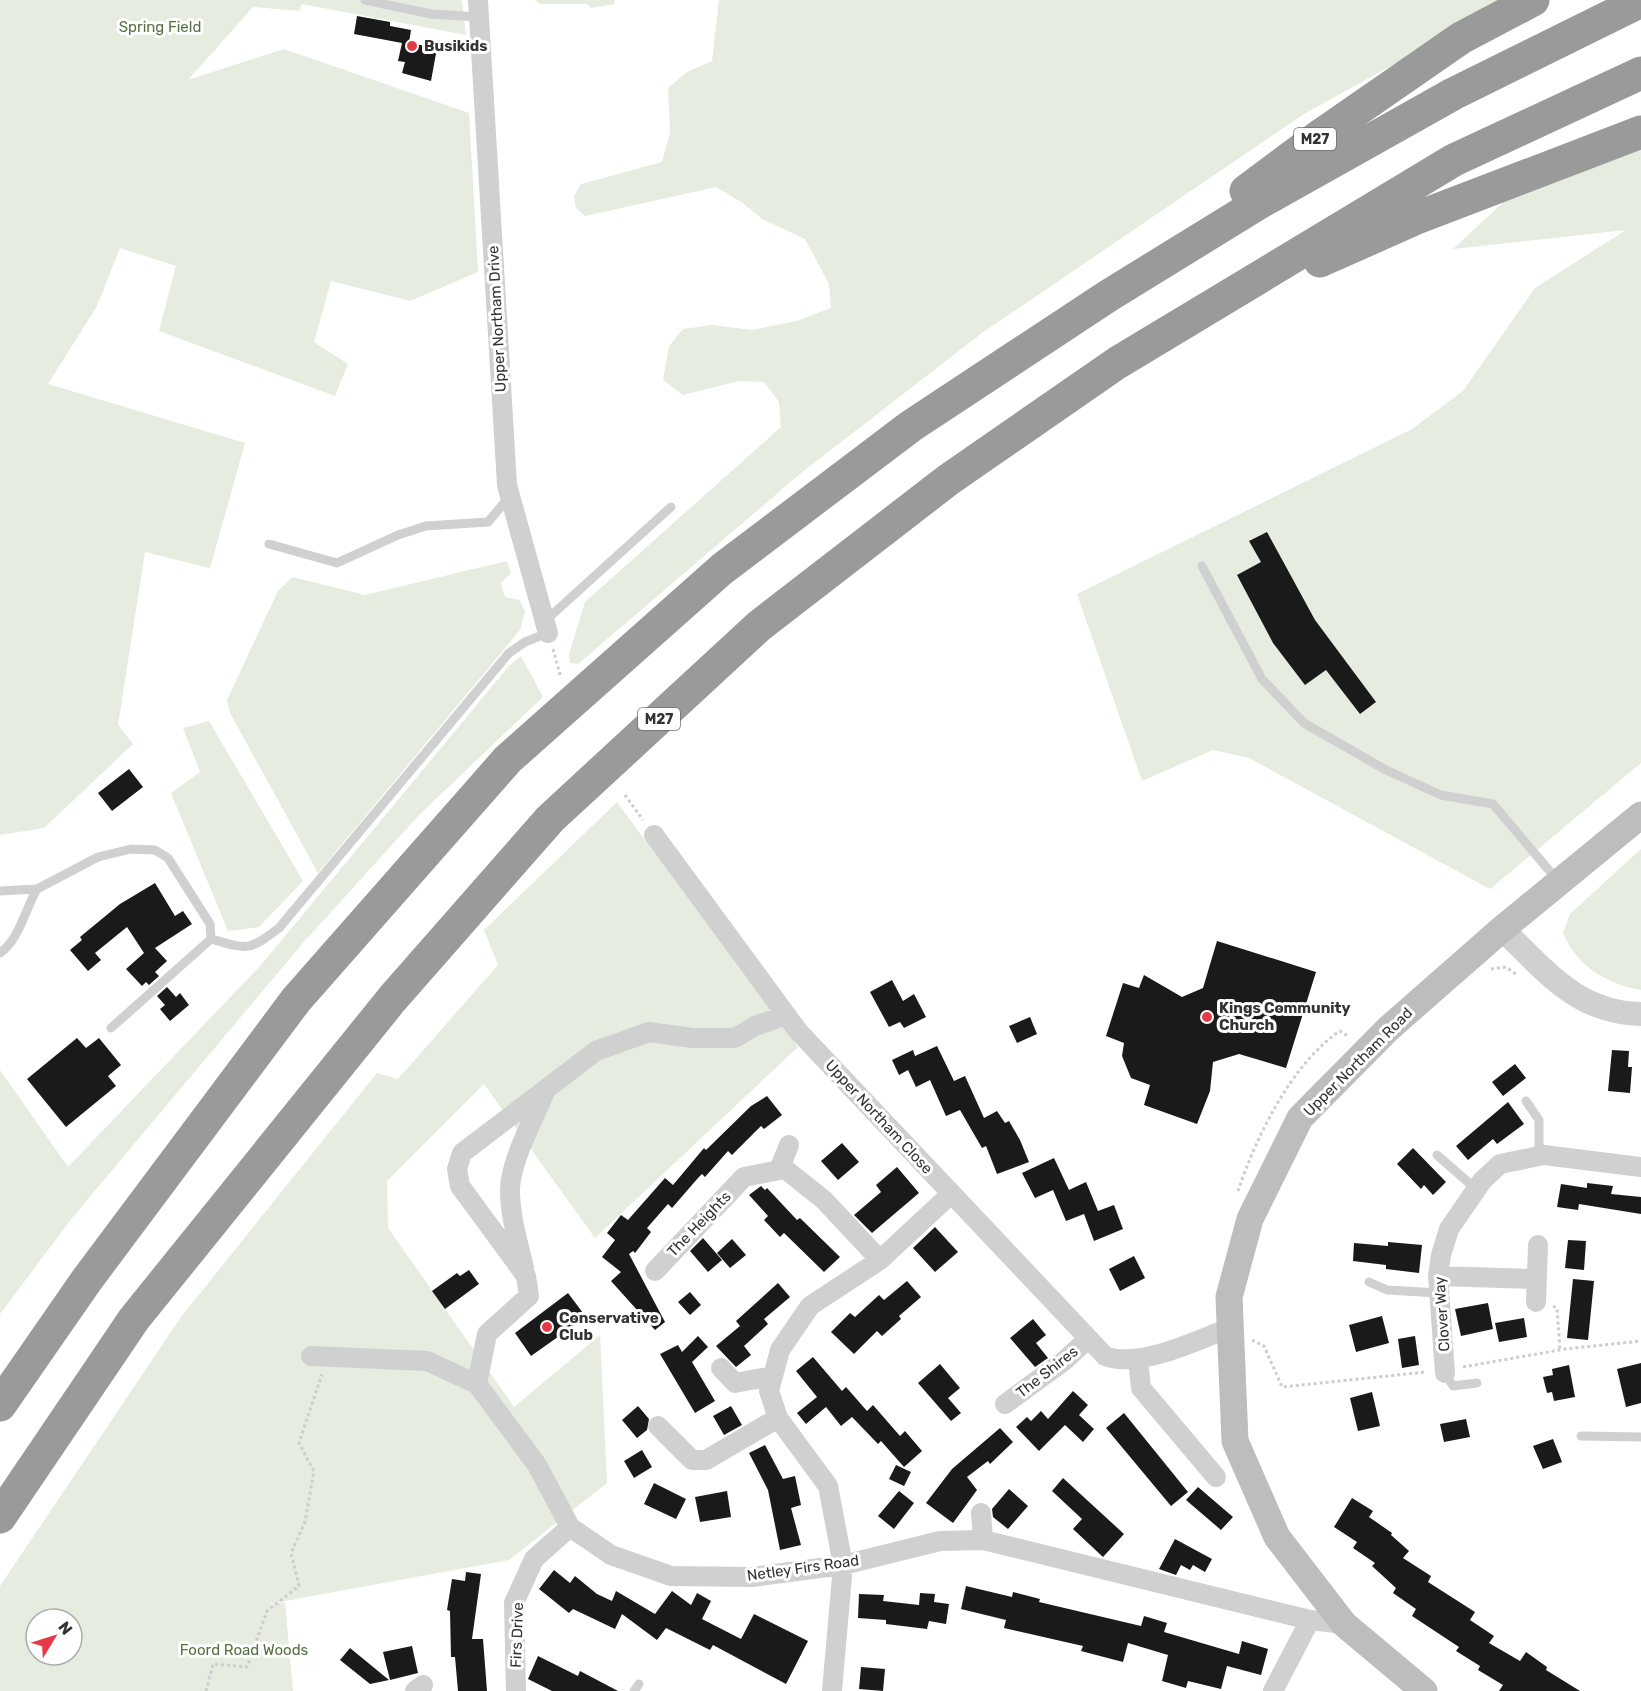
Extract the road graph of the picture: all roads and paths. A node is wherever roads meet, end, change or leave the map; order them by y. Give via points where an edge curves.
1 (365, 0) edge
2 (1533, 0) edge
3 (1641, 1) edge
4 (479, 9) edge
5 (1641, 73) edge
6 (1641, 132) edge
7 (1108, 296) junction
8 (1190, 319) junction
9 (510, 495) junction
10 (671, 507) dead end
11 (269, 544) dead end
12 (1202, 566) dead end
13 (546, 627) junction
14 (562, 681) dead end
15 (625, 795) dead end
16 (1641, 815) edge
17 (654, 835) joint
18 (1559, 883) junction
19 (37, 889) junction
20 (0, 891) edge
21 (1502, 929) junction
22 (211, 939) junction
23 (0, 953) edge
24 (1484, 973) dead end
25 (1526, 982) dead end
26 (1641, 1014) edge
27 (786, 1015) junction
28 (111, 1028) dead end
29 (1364, 1052) junction
30 (546, 1089) junction
31 (1526, 1101) dead end
32 (789, 1145) dead end
33 (1437, 1155) dead end
34 (1539, 1156) junction
35 (1641, 1167) edge
36 (779, 1170) junction
37 (1476, 1189) junction
38 (951, 1194) junction
39 (1236, 1197) dead end
40 (1538, 1245) dead end
41 (880, 1260) junction
42 (655, 1271) dead end
43 (526, 1276) junction
44 (1535, 1279) junction
45 (1369, 1282) dead end
46 (1438, 1284) junction
47 (1536, 1302) joint
48 (1229, 1328) junction
49 (1088, 1339) junction
50 (1641, 1341) edge
51 (1560, 1350) junction
52 (319, 1355) joint
53 (1138, 1360) junction
54 (721, 1368) dead end
55 (1446, 1372) junction
56 (773, 1376) junction
57 (1477, 1383) dead end
58 (477, 1384) junction
59 (1005, 1404) dead end
60 (0, 1405) edge
61 (778, 1418) junction
62 (658, 1426) dead end
63 (1581, 1436) dead end
64 (1641, 1437) edge
65 (1216, 1478) dead end
66 (981, 1513) dead end
67 (0, 1517) edge
68 (570, 1527) junction
69 (983, 1540) junction
70 (843, 1565) junction
71 (1310, 1620) junction
72 (1344, 1624) junction
73 (206, 1691) edge
74 (516, 1691) edge
75 (832, 1691) edge
76 (1273, 1691) edge
77 (1424, 1691) edge

1 - 4 lane via 431,14
2 - 7 highway, M27 via 1461,38 1321,135
3 - 7 highway, M27 via 1453,94 1259,204
4 - 9 street, Upper Northam Drive
5 - 8 highway, M27 via 1454,160
6 - 8 highway, M27 via 1419,217
7 - 60 highway, M27 via 911,426 722,570 508,759 296,1000 86,1281
8 - 67 highway, M27 via 1117,363 948,480 759,626 550,819 393,999 134,1319
9 - 11 lane via 488,522 426,526 337,563
9 - 13 street, Upper Northam Drive
10 - 13 lane
12 - 18 lane via 1262,679 1304,723 1386,770 1441,795 1493,804
13 - 14 path
13 - 22 lane via 509,653 279,928 245,948
15 - 17 path
16 - 18 main road, Upper Northam Road
17 - 27 street, Upper Northam Close
18 - 21 main road, Upper Northam Road
19 - 20 lane
19 - 22 lane via 98,857 130,849 155,850 168,858 210,924
19 - 23 lane via 15,939
21 - 26 street via 1570,993 1593,1006
21 - 29 main road, Upper Northam Road
22 - 28 lane
24 - 25 path via 1506,967
27 - 30 street via 735,1038 649,1032 596,1052
27 - 38 street, Upper Northam Close
29 - 39 path via 1340,1031 1303,1068 1268,1121
29 - 48 main road, Upper Northam Road via 1300,1118 1250,1219 1229,1297
30 - 43 street via 510,1188
30 - 43 street via 462,1153 457,1169 460,1186
31 - 34 lane via 1539,1120
32 - 36 street
33 - 37 lane
34 - 35 street, Clover Way
34 - 37 street, Clover Way via 1500,1164
36 - 41 street via 785,1169 824,1200
36 - 42 street, The Heights via 744,1177
37 - 46 street, Clover Way via 1449,1229
38 - 41 street
38 - 49 street, Upper Northam Close
40 - 44 street
41 - 56 street via 810,1306 780,1350
43 - 58 street via 529,1296 487,1334
44 - 46 street
44 - 47 street
45 - 46 lane via 1387,1290
46 - 55 street, Clover Way
47 - 51 path via 1557,1308
48 - 53 street, Upper Northam Close
48 - 55 path via 1264,1346 1282,1387
48 - 72 main road, Upper Northam Road via 1235,1441 1277,1537
49 - 53 street, Upper Northam Close via 1105,1356
49 - 59 street, The Shires
50 - 51 path
51 - 55 path
52 - 58 street, Netley Firs Road via 427,1360
52 - 73 path via 299,1443 314,1471 305,1522 291,1553 299,1586 267,1611 247,1667 213,1664
53 - 65 street via 1141,1388
54 - 56 street via 735,1383
55 - 57 lane via 1453,1386
56 - 61 street via 769,1391
58 - 68 street, Netley Firs Road via 537,1465
61 - 62 street via 706,1460 692,1460
61 - 70 street via 828,1486
63 - 64 lane
66 - 69 street
68 - 70 street, Netley Firs Road via 611,1554 671,1575 752,1577
68 - 74 street, Firs Drive via 534,1558 514,1603
69 - 70 street, Netley Firs Road via 940,1542
69 - 71 street, Netley Firs Road
70 - 75 street
71 - 72 street, Netley Firs Road
71 - 76 street
72 - 77 main road, Upper Northam Road

